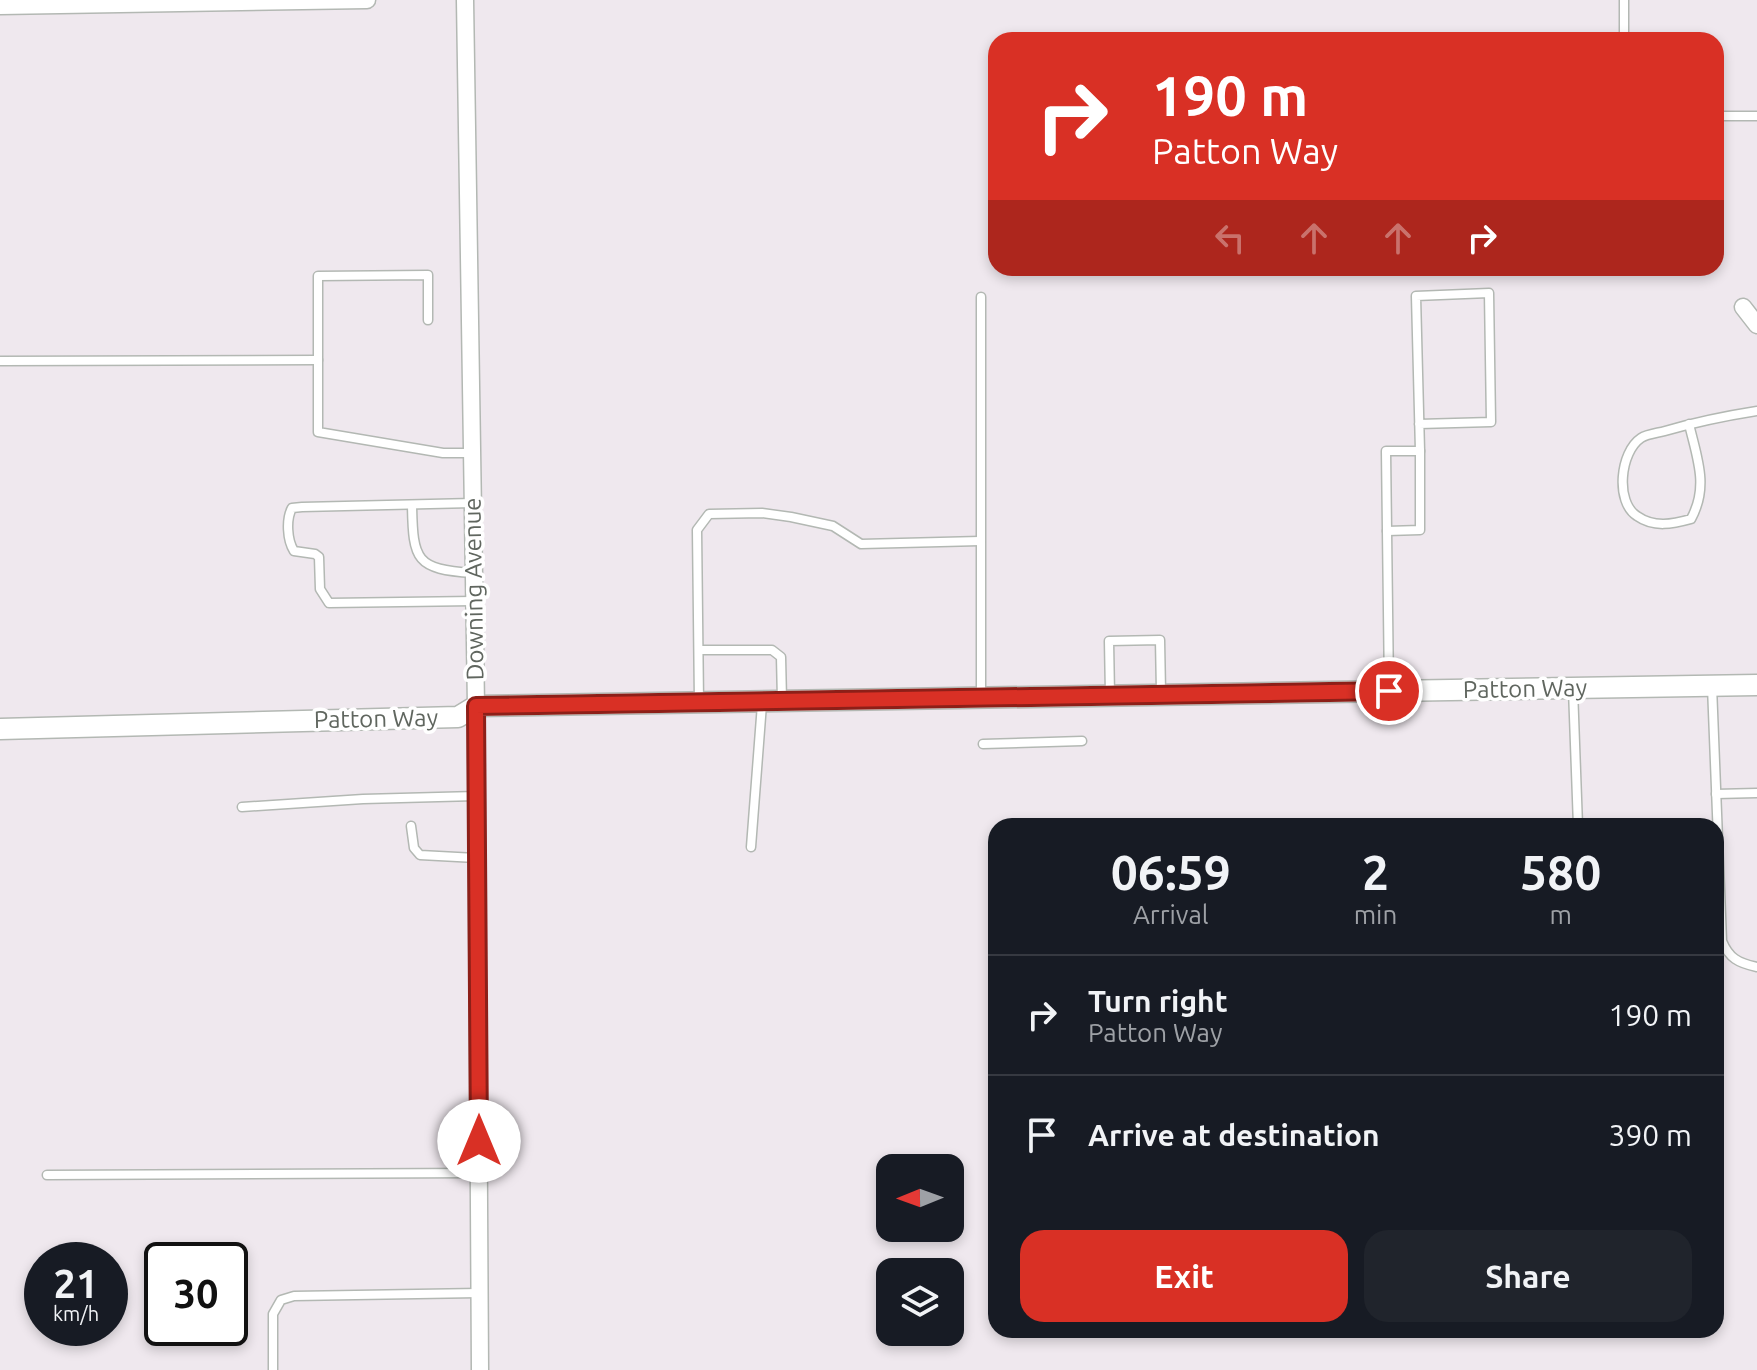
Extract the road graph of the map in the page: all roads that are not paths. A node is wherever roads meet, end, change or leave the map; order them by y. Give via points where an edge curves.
1 (0, 0) edge
2 (321, 0) edge
3 (367, 0) edge
4 (465, 0) edge
5 (1624, 0) edge
6 (197, 1) edge
7 (230, 1) edge
8 (138, 2) edge
9 (0, 6) edge
10 (1624, 32) edge
11 (1724, 116) edge
12 (1757, 116) edge
13 (981, 297) dead end
14 (1743, 307) dead end
15 (428, 320) dead end
16 (1757, 325) edge
17 (318, 360) junction
18 (0, 361) edge
19 (1757, 411) edge
20 (1419, 424) junction
21 (1689, 424) junction
22 (1420, 451) junction
23 (472, 453) junction
24 (473, 503) junction
25 (412, 505) junction
26 (1387, 531) junction
27 (980, 541) junction
28 (474, 573) junction
29 (475, 601) junction
30 (699, 650) junction
31 (1757, 685) edge
32 (1712, 686) junction
33 (1573, 688) junction
34 (1389, 691) junction
35 (1110, 695) junction
36 (1161, 695) junction
37 (981, 698) junction
38 (772, 701) junction
39 (699, 703) junction
40 (476, 706) junction
41 (0, 729) edge
42 (1082, 741) dead end
43 (983, 744) dead end
44 (1757, 793) edge
45 (1716, 794) junction
46 (477, 796) junction
47 (242, 807) dead end
48 (1578, 818) edge
49 (1717, 818) edge
50 (411, 826) dead end
51 (751, 847) dead end
52 (477, 858) junction
53 (1724, 946) edge
54 (1757, 967) edge
55 (479, 1173) junction
56 (47, 1175) dead end
57 (479, 1293) junction
58 (273, 1370) edge
59 (480, 1370) edge

1 - 9 lane
2 - 3 street
2 - 7 street
4 - 23 street, Downing Avenue
5 - 10 lane
6 - 7 street
6 - 8 street
8 - 9 street
11 - 12 lane
13 - 27 lane
14 - 16 street
15 - 17 lane via 428,275 318,276
17 - 18 lane
17 - 23 lane via 318,432
19 - 21 lane
20 - 20 lane via 1416,296 1489,293 1491,422
20 - 22 lane
21 - 21 lane via 1641,438 1629,451 1623,472 1625,501 1634,515 1672,525 1691,519 1700,503 1701,476
22 - 26 lane via 1420,530
22 - 26 lane via 1386,451
23 - 24 street, Downing Avenue
24 - 25 lane
24 - 28 street, Downing Avenue
25 - 28 lane via 413,543 430,567
25 - 29 lane via 292,508 290,546 319,557 320,589 329,603
26 - 34 lane
27 - 30 lane via 861,544 833,526 791,517 709,514 697,530
27 - 37 lane
28 - 29 street, Downing Avenue
29 - 40 street, Downing Avenue
30 - 38 lane via 772,650 781,657
30 - 39 lane
31 - 32 street, Patton Way
32 - 33 street, Patton Way
32 - 45 lane
33 - 34 street, Patton Way
33 - 48 lane
34 - 36 street, Patton Way
35 - 36 street, Patton Way
35 - 36 lane via 1109,641 1160,640
35 - 37 street, Patton Way
37 - 38 street, Patton Way
38 - 39 street, Patton Way
38 - 51 lane
39 - 40 street, Patton Way
40 - 41 street, Patton Way via 458,717
40 - 46 street, Downing Avenue
42 - 43 lane
44 - 45 lane
45 - 49 lane
46 - 47 lane
46 - 52 street, Downing Avenue
50 - 52 lane via 420,855
52 - 55 street, Downing Avenue
53 - 54 lane via 1740,964
55 - 56 lane
55 - 57 street, Downing Avenue
57 - 58 lane via 281,1300 273,1314
57 - 59 street, Downing Avenue

